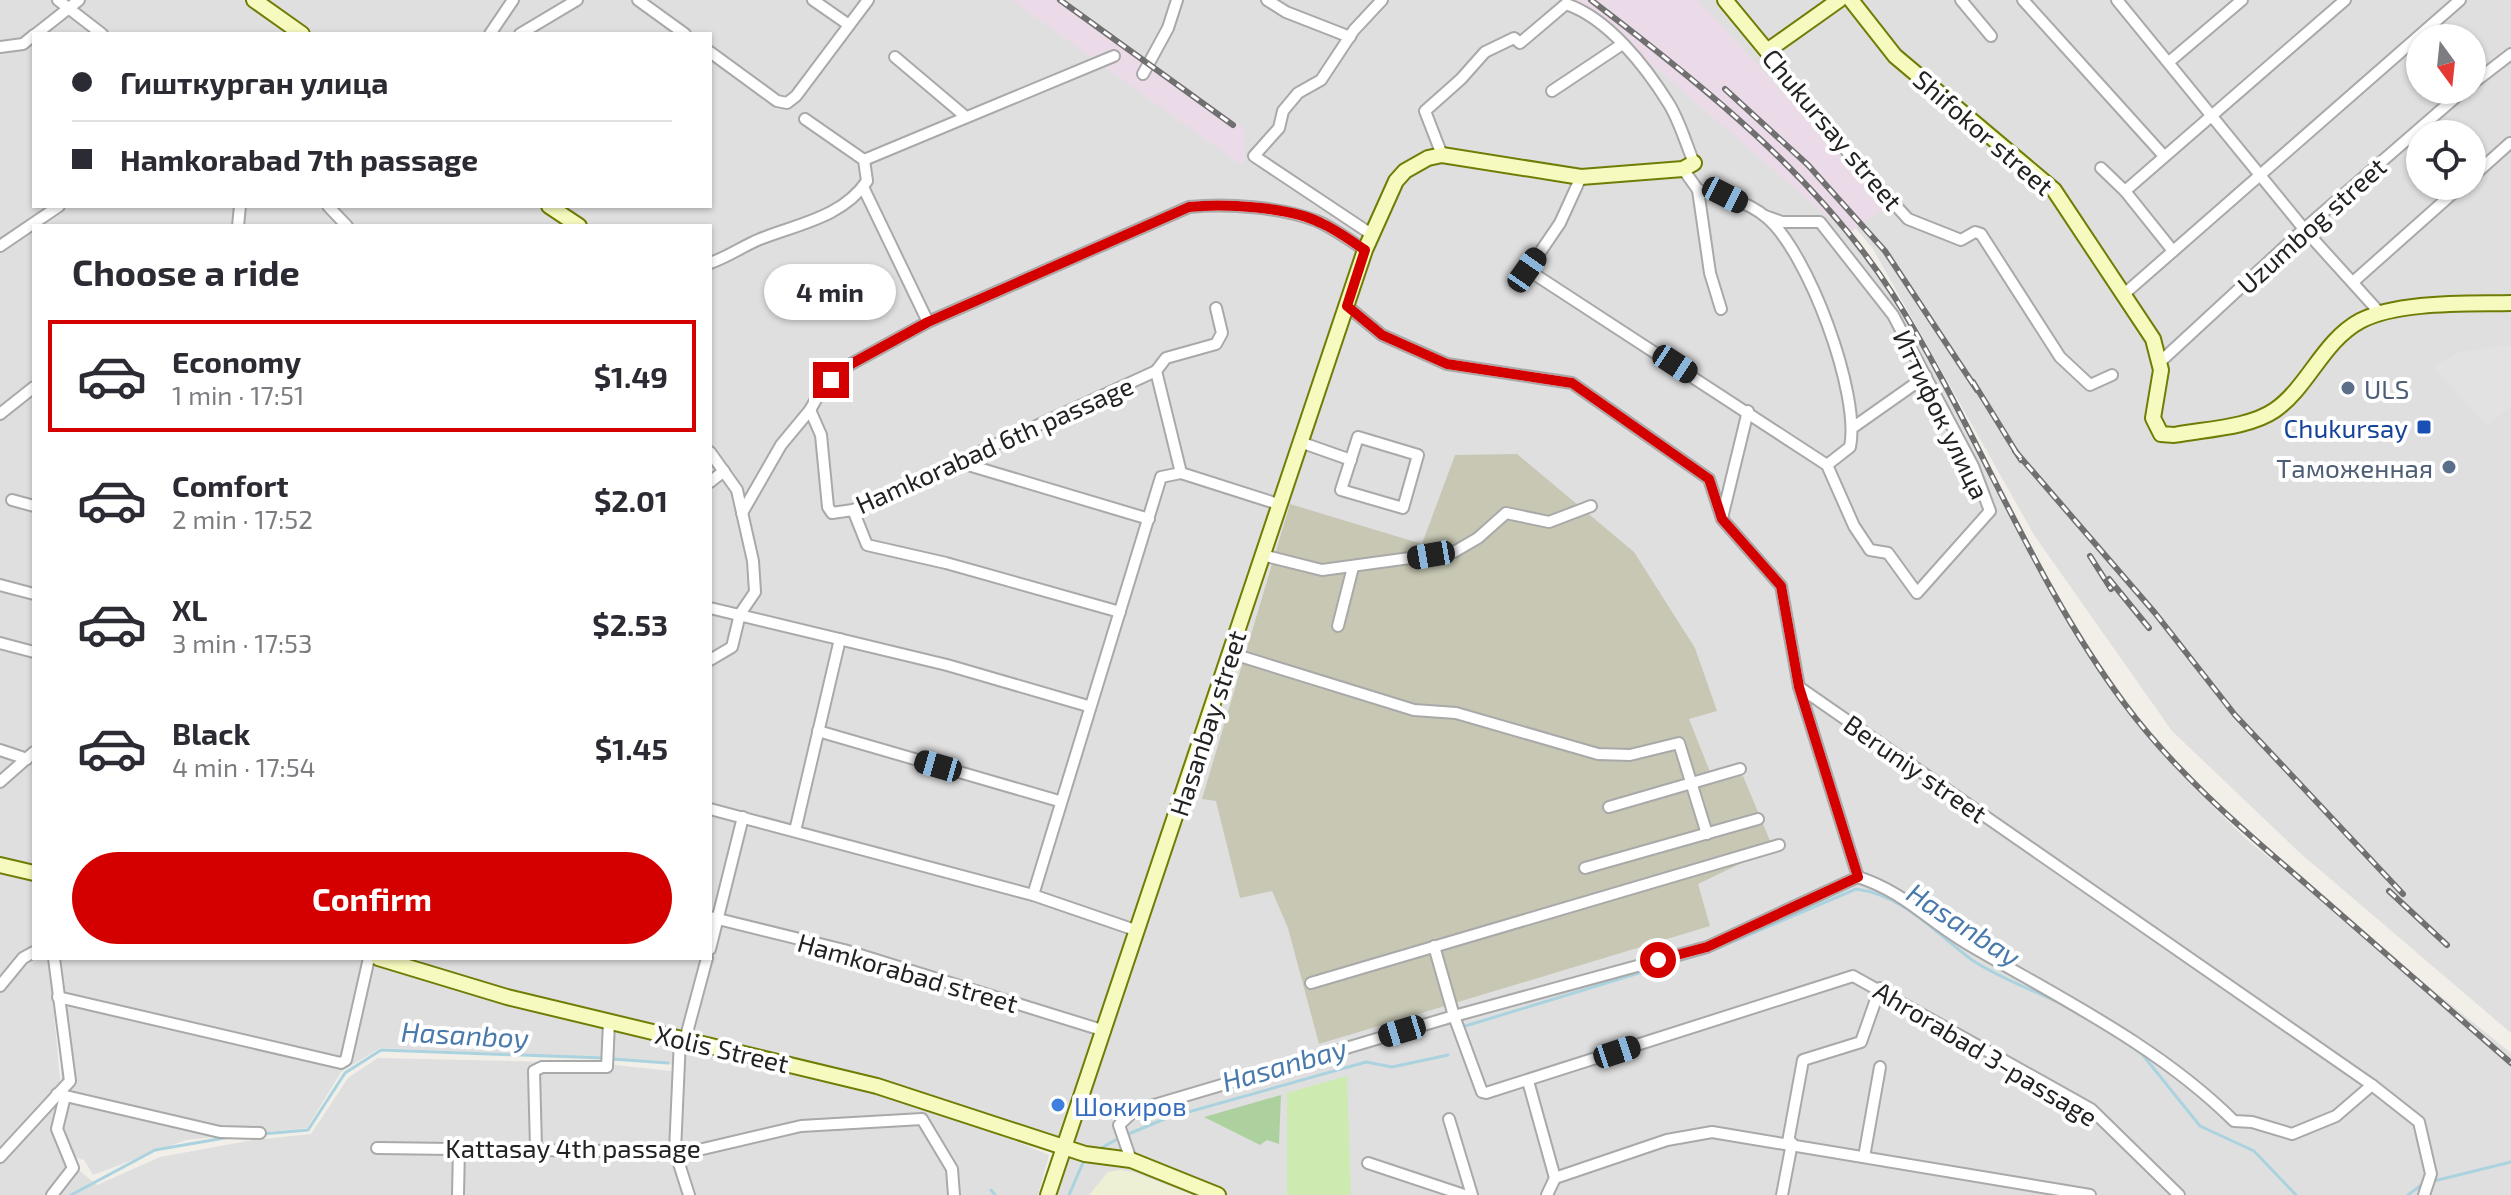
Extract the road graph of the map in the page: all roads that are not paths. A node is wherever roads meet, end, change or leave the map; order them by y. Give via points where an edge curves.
1 (58, 0) edge
2 (79, 0) edge
3 (255, 0) edge
4 (513, 0) edge
5 (577, 0) edge
6 (638, 0) edge
7 (813, 0) edge
8 (868, 0) edge
9 (1177, 0) edge
10 (1267, 0) edge
11 (1382, 0) edge
12 (1725, 0) edge
13 (1839, 0) edge
14 (1851, 0) edge
15 (1961, 0) edge
16 (2023, 0) edge
17 (2117, 0) edge
18 (2135, 0) edge
19 (2242, 0) edge
20 (2345, 0) edge
21 (2460, 0) edge
22 (69, 9) junction
23 (2125, 9) junction
24 (849, 25) junction
25 (293, 31) edge
26 (39, 32) edge
27 (99, 32) edge
28 (491, 32) edge
29 (523, 32) edge
30 (682, 32) edge
31 (1991, 36) dead end
32 (32, 37) edge
33 (1350, 37) junction
34 (1621, 45) junction
35 (0, 47) edge
36 (1767, 51) junction
37 (712, 53) edge
38 (2511, 54) edge
39 (1114, 56) dead end
40 (895, 57) dead end
41 (2169, 62) junction
42 (2486, 73) edge
43 (1143, 74) dead end
44 (1552, 91) dead end
45 (2448, 104) edge
46 (966, 117) junction
47 (2212, 118) junction
48 (805, 119) dead end
49 (2510, 143) edge
50 (1442, 155) junction
51 (2164, 156) junction
52 (864, 160) junction
53 (2486, 164) edge
54 (1689, 166) junction
55 (2101, 168) dead end
56 (2259, 174) junction
57 (1581, 177) junction
58 (863, 187) junction
59 (1698, 190) junction
60 (2125, 191) junction
61 (2445, 200) edge
62 (56, 208) edge
63 (330, 208) edge
64 (552, 208) edge
65 (1765, 216) junction
66 (32, 224) edge
67 (32, 224) edge
68 (345, 224) edge
69 (576, 224) edge
70 (2304, 229) junction
71 (1371, 234) junction
72 (0, 246) edge
73 (1365, 250) junction
74 (2173, 251) junction
75 (712, 262) edge
76 (2353, 282) junction
77 (2123, 295) junction
78 (2511, 303) edge
79 (1347, 306) junction
80 (1216, 308) dead end
81 (1721, 309) dead end
82 (2380, 313) junction
83 (928, 322) junction
84 (2160, 362) junction
85 (1156, 371) junction
86 (2112, 375) dead end
87 (1926, 376) junction
88 (32, 389) edge
89 (810, 410) junction
90 (1748, 411) junction
91 (0, 414) edge
92 (1855, 426) junction
93 (1300, 442) junction
94 (712, 455) edge
95 (1351, 460) junction
96 (958, 462) junction
97 (1827, 465) junction
98 (724, 471) junction
99 (1181, 473) junction
100 (712, 480) edge
101 (12, 500) dead end
102 (1278, 504) junction
103 (32, 505) edge
104 (1591, 506) dead end
105 (853, 510) junction
106 (742, 513) junction
107 (1149, 519) junction
108 (1722, 519) junction
109 (1262, 555) junction
110 (1353, 567) junction
111 (0, 585) edge
112 (32, 593) edge
113 (712, 608) edge
114 (1120, 612) junction
115 (740, 614) junction
116 (1338, 626) dead end
117 (840, 639) junction
118 (0, 643) edge
119 (32, 651) edge
120 (1230, 653) junction
121 (712, 659) edge
122 (1799, 687) junction
123 (1088, 706) junction
124 (818, 731) junction
125 (0, 750) edge
126 (30, 755) edge
127 (1740, 769) dead end
128 (0, 782) edge
129 (1691, 783) junction
130 (1059, 801) junction
131 (1609, 807) dead end
132 (712, 809) edge
133 (743, 817) junction
134 (1758, 819) dead end
135 (795, 831) junction
136 (1707, 834) junction
137 (1779, 845) dead end
138 (0, 865) edge
139 (1585, 868) dead end
140 (32, 873) edge
141 (1858, 877) junction
142 (1033, 895) junction
143 (714, 918) edge
144 (1138, 931) junction
145 (1434, 946) junction
146 (32, 953) edge
147 (54, 960) edge
148 (369, 960) edge
149 (385, 960) edge
150 (706, 960) edge
151 (1311, 983) dead end
152 (0, 986) edge
153 (1880, 988) junction
154 (58, 997) junction
155 (1454, 1016) junction
156 (609, 1022) junction
157 (1105, 1031) junction
158 (682, 1040) junction
159 (1880, 1067) dead end
160 (1528, 1081) junction
161 (2372, 1085) junction
162 (61, 1095) junction
163 (1449, 1119) dead end
164 (260, 1133) dead end
165 (1790, 1142) junction
166 (459, 1147) junction
167 (377, 1148) dead end
168 (536, 1148) junction
169 (1063, 1148) junction
170 (675, 1151) junction
171 (0, 1157) edge
172 (1864, 1157) junction
173 (1131, 1160) junction
174 (1368, 1163) dead end
175 (1555, 1178) junction
176 (52, 1195) edge
177 (458, 1195) edge
178 (689, 1195) edge
179 (954, 1195) edge
180 (1048, 1195) edge
181 (1218, 1195) edge
182 (1464, 1195) edge
183 (1472, 1195) edge
184 (1547, 1195) edge
185 (1782, 1195) edge
186 (2090, 1195) edge
187 (2179, 1195) edge
188 (2424, 1195) edge

1 - 22 street
2 - 22 street
3 - 25 street
4 - 28 street
5 - 29 street
6 - 30 street
7 - 24 street
8 - 24 street
9 - 43 street
10 - 33 street
11 - 33 street
12 - 36 street, Chukursay street
13 - 36 street
14 - 77 street, Shifokor street via 1901,62 2054,190
15 - 31 street
16 - 51 street
17 - 23 street
18 - 23 street
19 - 41 street
20 - 47 street
21 - 56 street
22 - 26 street
22 - 27 street
23 - 41 street
24 - 37 street via 787,103
32 - 35 street
33 - 71 street via 1321,80 1298,93 1283,111 1279,128 1254,156
34 - 44 street
34 - 50 street via 1583,10 1566,4 1520,43 1514,38 1485,52 1425,111
34 - 54 street via 1670,105
36 - 86 street, Chukursay street via 1908,219 1961,240 1979,232 2060,357 2090,385
38 - 42 street
39 - 46 street
40 - 46 street
41 - 47 street
45 - 70 street, Uzumbog street
46 - 52 street
47 - 51 street
47 - 56 street
48 - 52 street
49 - 53 street
50 - 57 street
50 - 71 street via 1416,164 1396,181
51 - 60 street
52 - 58 street
54 - 57 street
54 - 59 street
55 - 60 street
56 - 70 street
56 - 74 street
57 - 90 street via 1560,223 1528,270
58 - 75 street via 821,219
58 - 83 street
59 - 65 street, Иттифок улица via 1725,195
59 - 81 street
60 - 74 street
61 - 76 street
62 - 66 street
63 - 68 street
64 - 69 street
65 - 87 street, Иттифок улица via 1782,222 1820,222 1893,315
65 - 92 street, Иттифок улица via 1811,282
67 - 72 street
70 - 76 street
70 - 84 street, Uzumbog street
71 - 73 street
73 - 79 street, Hasanbay street
73 - 83 street via 1320,222 1290,213 1189,207
74 - 77 street
76 - 82 street
77 - 84 street, Shifokor street via 2150,332
78 - 82 street
79 - 93 street, Hasanbay street
79 - 108 street via 1382,335 1447,364 1572,383 1709,479
80 - 85 street via 1222,333 1216,344 1166,358
82 - 84 street, Shifokor street via 2346,331 2283,403 2263,416 2168,435 2155,427
83 - 89 street via 851,364 823,387
85 - 96 street, Hamkorabad 6th passage
85 - 99 street, Hamkorabad 6th passage
87 - 92 street
87 - 97 street, Иттифок улица via 1990,511 1917,593 1888,553 1870,550
88 - 91 street
89 - 105 street, Hamkorabad 6th passage via 821,435 830,511
89 - 106 street via 781,445
90 - 97 street
90 - 108 street
92 - 97 street via 1850,447
93 - 95 street
93 - 102 street, Hasanbay street
94 - 98 street
95 - 95 street via 1358,437 1418,455 1403,508 1341,490
96 - 105 street, Hamkorabad 6th passage
96 - 107 street
98 - 100 street
98 - 106 street via 737,490
99 - 102 street
99 - 107 street via 1161,477
101 - 103 street
102 - 109 street, Hasanbay street
104 - 110 street via 1549,522 1506,513 1454,552
105 - 114 street via 867,545
106 - 115 street via 755,592
107 - 114 street
108 - 122 street via 1781,586
109 - 110 street via 1322,570
109 - 120 street, Hasanbay street
110 - 116 street
111 - 112 street
113 - 115 street
114 - 123 street
115 - 117 street
115 - 121 street via 732,647
117 - 123 street
117 - 124 street
118 - 119 street
120 - 129 street via 1414,710 1456,713 1598,754 1630,755 1679,743
120 - 144 street, Hasanbay street
122 - 141 street
122 - 161 street, Beruniy street
123 - 130 street
124 - 130 street
124 - 135 street
125 - 126 street
126 - 128 street
127 - 129 street
129 - 131 street
129 - 136 street
130 - 142 street
132 - 133 street
133 - 135 street
133 - 143 street
134 - 136 street
135 - 142 street
136 - 139 street
137 - 145 street
138 - 140 street
141 - 155 street via 1707,947
141 - 161 street via 1890,888 1962,941 2145,1046 2234,1121 2292,1134 2336,1116
142 - 144 street
143 - 157 street, Hamkorabad street via 844,950
144 - 157 street, Hasanbay street
145 - 151 street
145 - 155 street
146 - 152 street
147 - 154 street
148 - 154 street via 346,1060 341,1063
149 - 156 street, Xolis Street
150 - 158 street
153 - 160 street, Ahrorabad 3-passage via 1853,976
153 - 165 street via 1861,1042 1803,1060
153 - 187 street, Ahrorabad 3-passage via 2091,1109
154 - 162 street via 70,1081
155 - 160 street, Ahrorabad 3-passage via 1482,1092
155 - 173 street via 1134,1111 1119,1125
156 - 158 street, Xolis Street
156 - 168 street via 609,1061 534,1071
157 - 169 street, Hasanbay street
158 - 169 street, Xolis Street via 877,1086
158 - 170 street
159 - 172 street
160 - 175 street
161 - 188 street, Beruniy street via 2419,1122 2431,1174
162 - 164 street via 211,1130
162 - 171 street
162 - 176 street via 57,1129 73,1168
163 - 183 street
165 - 172 street
165 - 175 street via 1696,1133
165 - 185 street
166 - 167 street, Kattasay 4th passage
166 - 168 street, Kattasay 4th passage
166 - 177 street
168 - 170 street, Kattasay 4th passage
169 - 173 street, Xolis Street
169 - 180 street, Hasanbay street
170 - 178 street
170 - 179 street, Kattasay 4th passage via 801,1126 922,1119 952,1169
172 - 186 street
173 - 181 street, Xolis Street
174 - 182 street
175 - 184 street

